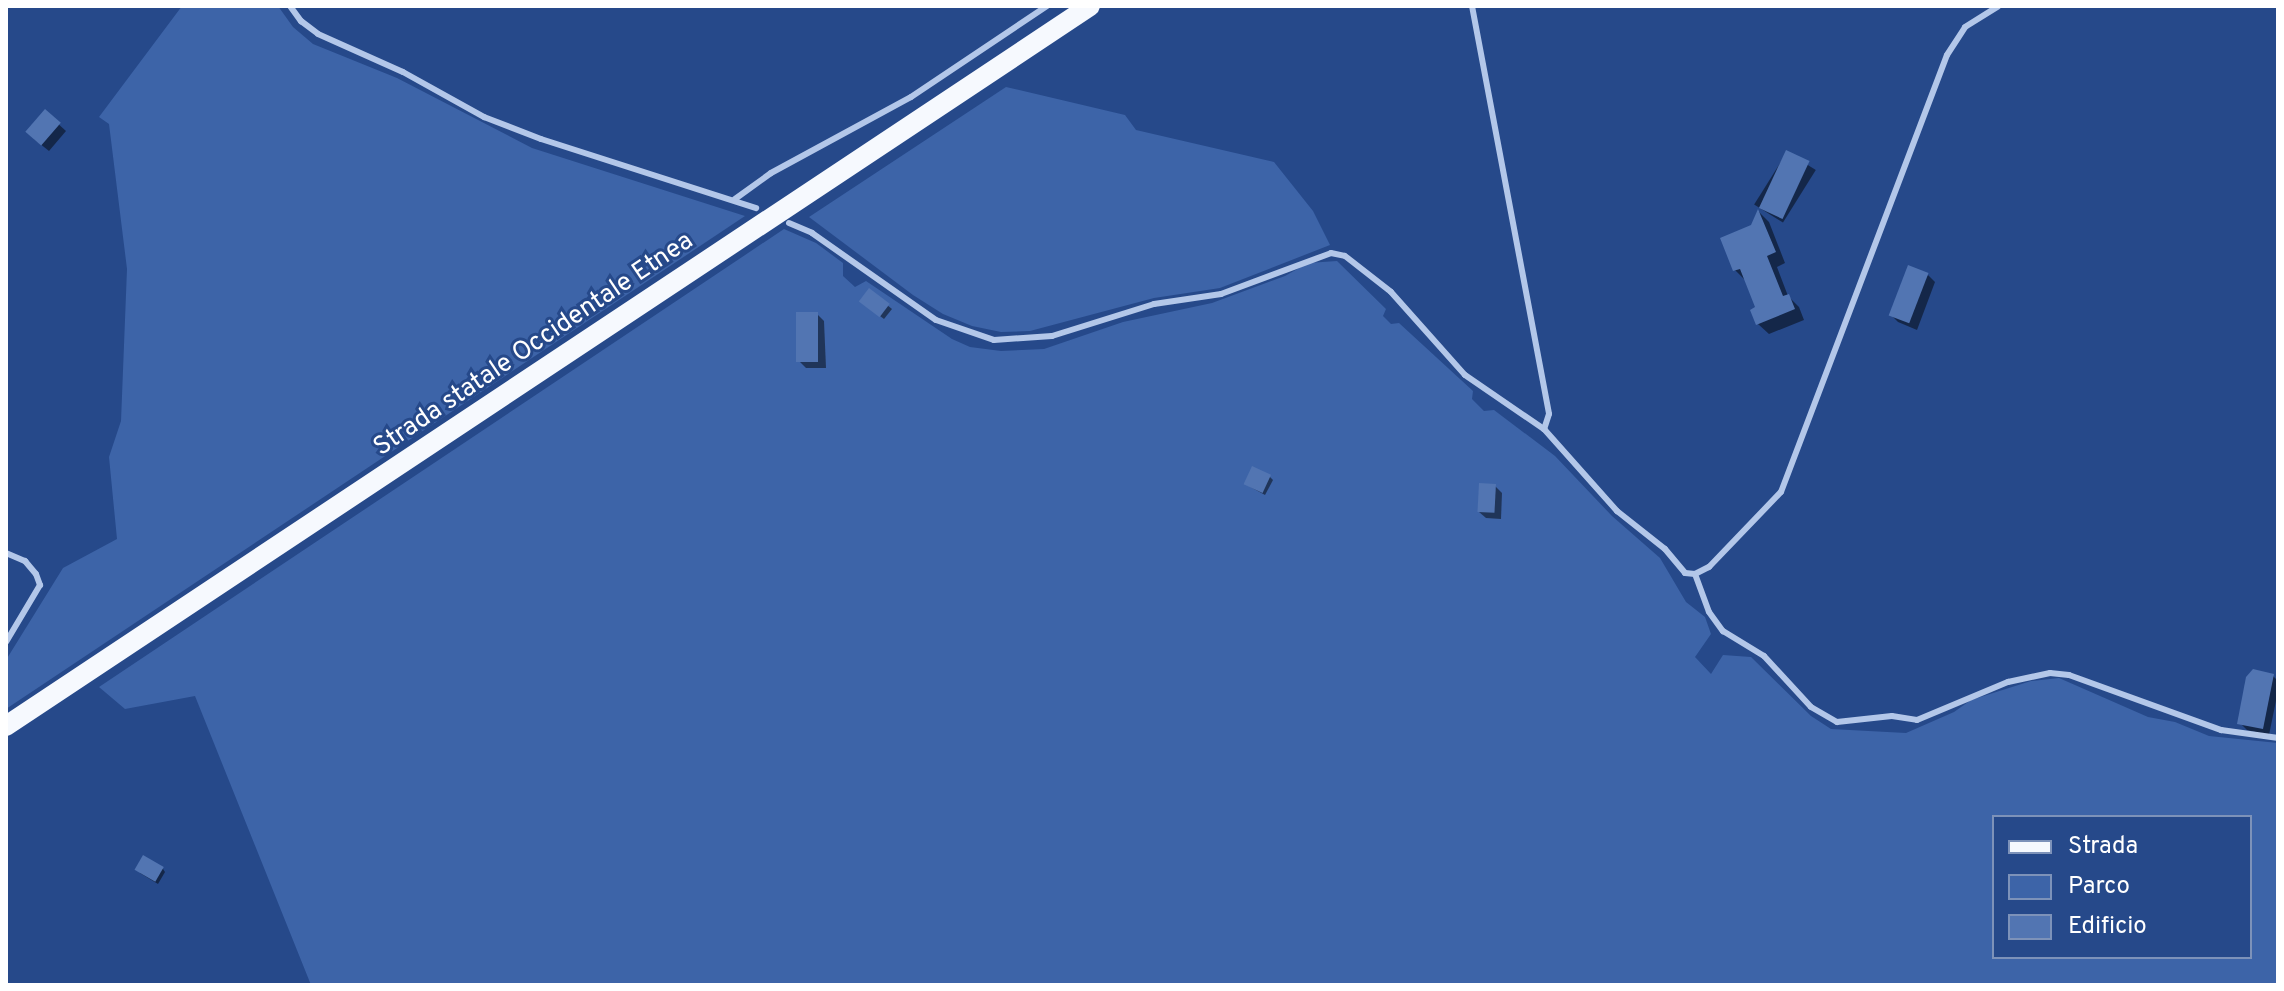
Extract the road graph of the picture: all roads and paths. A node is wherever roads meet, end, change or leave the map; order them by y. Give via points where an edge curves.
1 (290, 6) edge
2 (1047, 6) edge
3 (1090, 6) edge
4 (1472, 6) edge
5 (1998, 6) edge
6 (735, 199) junction
7 (756, 208) dead end
8 (789, 223) dead end
9 (1544, 429) junction
10 (6, 553) edge
11 (1695, 574) junction
12 (6, 642) edge
13 (6, 726) edge
14 (2278, 738) edge

1 - 6 lane via 318,34 403,72 484,117
2 - 6 lane via 911,97 771,173
3 - 13 main road, Strada statale Occidentale Etnea
4 - 9 lane via 1549,414
5 - 11 lane via 1965,27 1947,55 1781,492 1709,567
6 - 7 lane
8 - 9 lane via 812,233 936,320 994,340 1052,336 1154,304 1221,294 1331,253 1345,256 1391,292 1465,375
9 - 11 lane via 1617,511 1665,549 1685,573
10 - 12 lane via 25,561 40,585
11 - 14 lane via 1709,612 1723,631 1764,656 1811,707 1837,722 1892,716 1917,720 2008,682 2050,673 2069,675 2221,730

